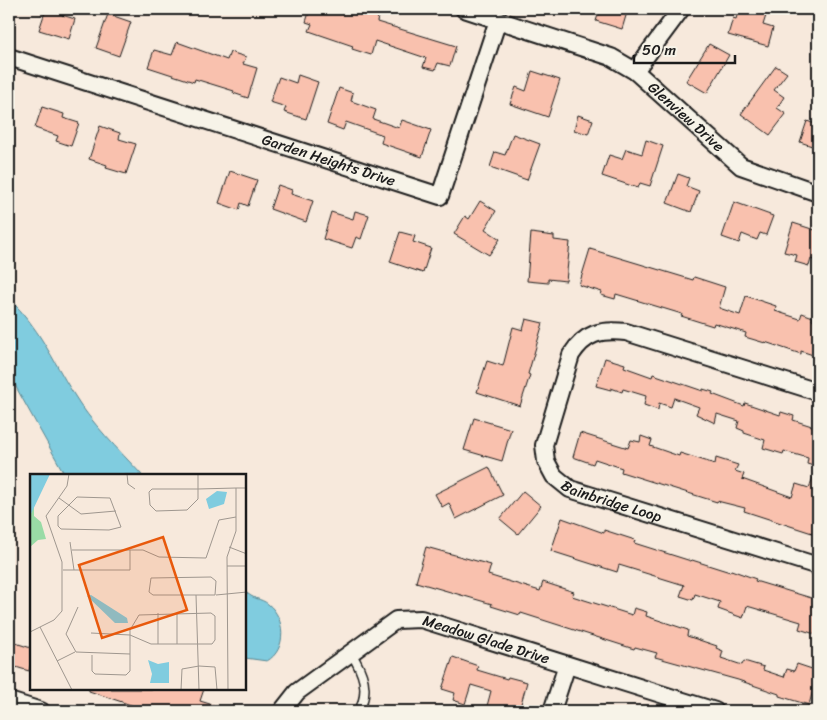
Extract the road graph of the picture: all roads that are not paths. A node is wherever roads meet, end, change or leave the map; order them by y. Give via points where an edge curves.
1 (464, 9) edge
2 (681, 9) edge
3 (498, 20) junction
4 (9, 57) edge
5 (635, 71) junction
6 (818, 193) edge
7 (818, 392) edge
8 (818, 566) edge
9 (351, 652) junction
10 (567, 665) junction
11 (9, 701) edge
12 (41, 711) edge
13 (283, 711) edge
14 (360, 711) edge
15 (552, 711) edge
16 (714, 711) edge

1 - 3 street
2 - 5 street
3 - 4 street, Garden Heights Drive via 440,196
3 - 5 street, Glenview Drive via 611,57
5 - 6 street, Glenview Drive via 741,166
7 - 8 street, Bainbridge Loop via 626,332 607,330 587,337 571,355 544,444 546,461 554,476 570,489
9 - 10 street, Meadow Glade Drive via 396,620 421,619
9 - 13 street, Meadow Glade Drive via 297,692
9 - 14 lane via 361,669 366,691
10 - 15 street
10 - 16 street, Meadow Glade Drive
11 - 12 street

